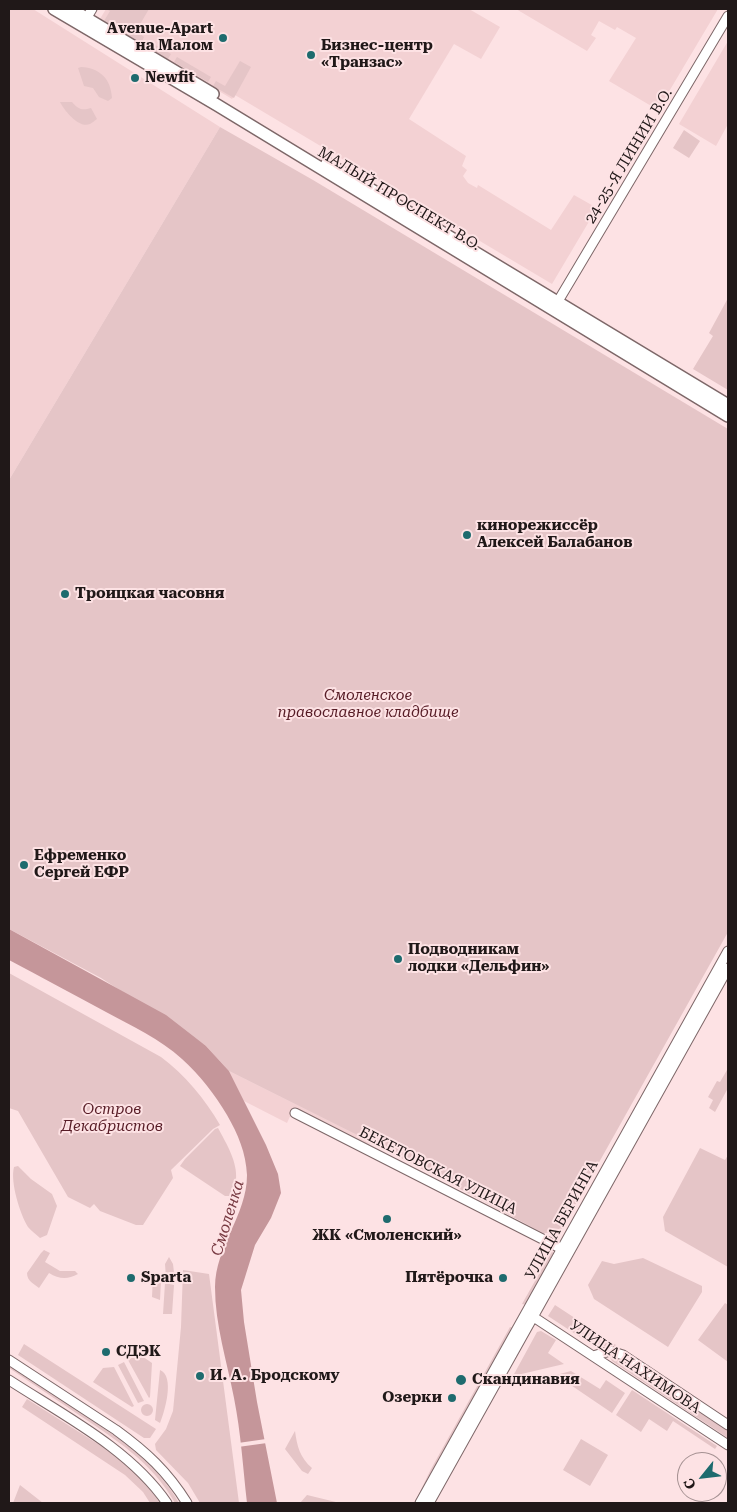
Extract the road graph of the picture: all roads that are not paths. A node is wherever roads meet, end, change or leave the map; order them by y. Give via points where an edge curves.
1 (54, 9) edge
2 (71, 9) edge
3 (728, 16) edge
4 (87, 18) edge
5 (556, 306) junction
6 (728, 405) edge
7 (728, 416) edge
8 (728, 951) edge
9 (728, 968) edge
10 (295, 1113) dead end
11 (565, 1251) junction
12 (530, 1315) junction
13 (593, 1356) junction
14 (9, 1360) edge
15 (9, 1380) edge
16 (728, 1425) edge
17 (728, 1445) edge
18 (167, 1503) edge
19 (187, 1503) edge
20 (420, 1503) edge
21 (429, 1503) edge

1 - 4 main road, МАЛЫЙ ПРОСПЕКТ В.О.
2 - 4 main road, МАЛЫЙ ПРОСПЕКТ В.О.
3 - 5 street, 24-25-Я ЛИНИИ В.О.
4 - 5 main road, МАЛЫЙ ПРОСПЕКТ В.О.
5 - 6 main road, МАЛЫЙ ПРОСПЕКТ В.О.
5 - 7 main road, МАЛЫЙ ПРОСПЕКТ В.О.
8 - 11 street, УЛИЦА БЕРИНГА
9 - 11 street, УЛИЦА БЕРИНГА
10 - 11 street, БЕКЕТОВСКАЯ УЛИЦА
11 - 12 street, УЛИЦА БЕРИНГА
12 - 13 street, УЛИЦА НАХИМОВА
12 - 20 street, УЛИЦА БЕРИНГА
12 - 21 street, УЛИЦА БЕРИНГА
13 - 16 street via 610,1351 623,1355
13 - 17 street, УЛИЦА НАХИМОВА
14 - 19 street via 132,1442 168,1475
15 - 18 street via 123,1456

